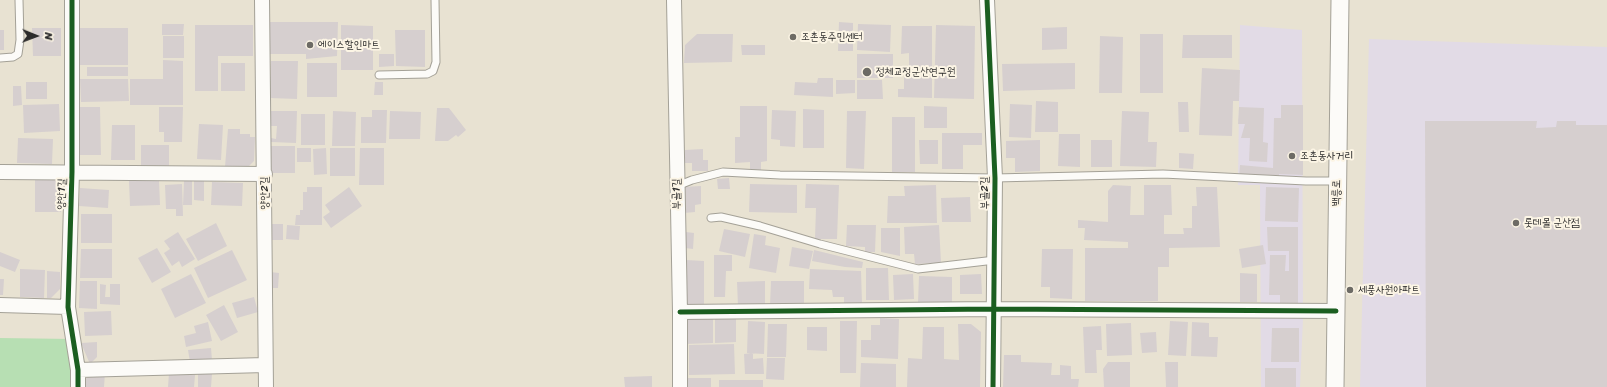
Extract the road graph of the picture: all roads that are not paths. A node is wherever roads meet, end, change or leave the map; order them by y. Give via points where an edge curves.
1 (19, 0) edge
2 (72, 0) edge
3 (262, 0) edge
4 (435, 0) edge
5 (674, 0) edge
6 (987, 0) edge
7 (1340, 0) edge
8 (0, 58) edge
9 (378, 75) dead end
10 (0, 172) edge
11 (72, 172) junction
12 (265, 174) junction
13 (995, 178) junction
14 (1337, 181) junction
15 (677, 186) junction
16 (711, 218) dead end
17 (995, 260) junction
18 (0, 306) edge
19 (68, 307) junction
20 (994, 309) junction
21 (1336, 311) junction
22 (680, 312) junction
23 (265, 365) junction
24 (78, 370) junction
25 (78, 387) edge
26 (266, 387) edge
27 (680, 387) edge
28 (993, 387) edge
29 (1335, 387) edge

1 - 8 lane via 18,54
2 - 11 street, 양안1길
3 - 12 street, 양안2길
4 - 9 lane via 436,62 433,70 427,74
5 - 15 street, 부골1길
6 - 13 street, 부골2길
7 - 14 street, 백릉로
10 - 11 street
11 - 12 street
11 - 19 street, 양안1길
12 - 23 street, 양안2길
13 - 14 lane via 1163,174
13 - 15 lane via 723,172
13 - 17 street, 부골2길
14 - 21 street, 백릉로
15 - 22 street, 부골1길
16 - 17 lane via 721,217 760,226 918,269
17 - 20 street, 부골2길
18 - 19 street
19 - 24 street, 양안1길
20 - 21 street
20 - 22 street
20 - 28 street, 부골2길
21 - 29 street, 백릉로
22 - 27 street, 부골1길
23 - 24 street
23 - 26 street, 양안2길
24 - 25 street, 양안1길

